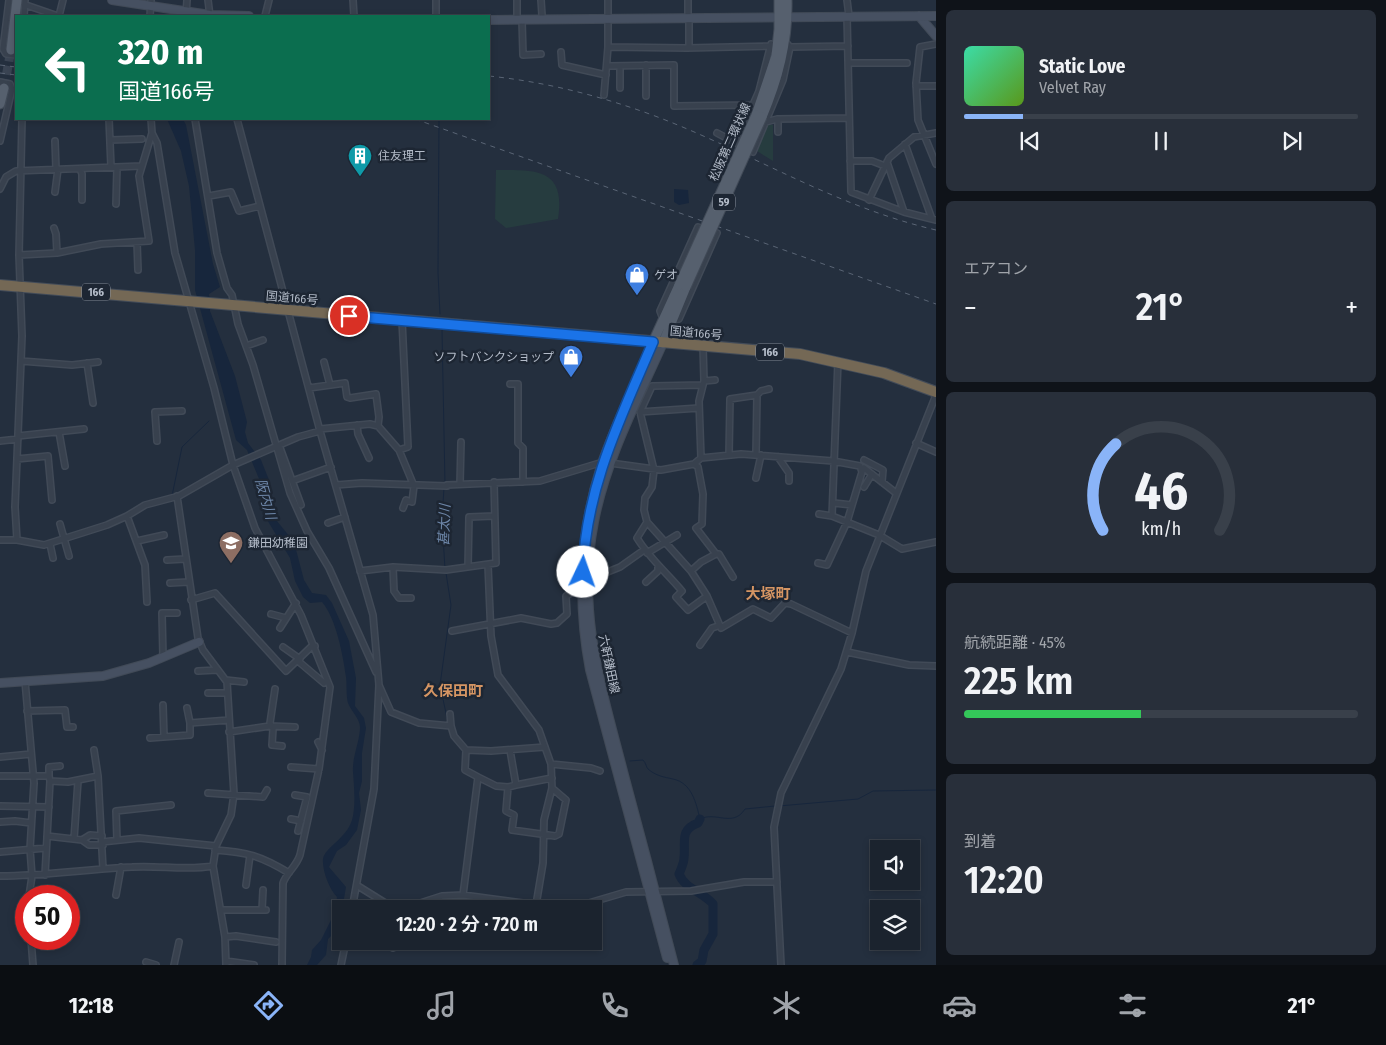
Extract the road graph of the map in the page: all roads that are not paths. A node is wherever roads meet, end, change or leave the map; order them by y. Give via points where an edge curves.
1 (9, 0) edge
2 (17, 0) edge
3 (63, 0) edge
4 (112, 0) edge
5 (187, 0) edge
6 (208, 0) edge
7 (269, 0) edge
8 (353, 0) edge
9 (436, 0) edge
10 (517, 0) edge
11 (541, 0) edge
12 (608, 0) edge
13 (688, 0) edge
14 (778, 0) edge
15 (787, 0) edge
16 (847, 0) edge
17 (26, 3) edge
18 (151, 4) edge
19 (186, 13) edge
20 (16, 15) edge
21 (56, 15) edge
22 (59, 15) edge
23 (202, 15) edge
24 (210, 15) edge
25 (265, 15) edge
26 (354, 15) edge
27 (436, 15) edge
28 (542, 15) dead end
29 (848, 16) junction
30 (919, 16) junction
31 (936, 16) edge
32 (783, 17) junction
33 (520, 18) junction
34 (608, 18) junction
35 (688, 18) junction
36 (490, 20) edge
37 (15, 35) edge
38 (936, 36) edge
39 (785, 43) junction
40 (936, 44) edge
41 (771, 46) junction
42 (848, 46) junction
43 (608, 47) junction
44 (689, 47) junction
45 (14, 52) edge
46 (561, 52) dead end
47 (541, 54) dead end
48 (848, 63) junction
49 (907, 63) dead end
50 (646, 65) junction
51 (607, 66) junction
52 (620, 66) junction
53 (606, 75) junction
54 (2, 85) edge
55 (916, 86) junction
56 (936, 86) edge
57 (620, 88) dead end
58 (604, 96) dead end
59 (646, 96) dead end
60 (13, 99) edge
61 (0, 104) edge
62 (752, 105) junction
63 (761, 118) junction
64 (848, 118) junction
65 (778, 119) junction
66 (22, 120) edge
67 (110, 120) edge
68 (151, 120) edge
69 (195, 120) edge
70 (237, 120) edge
71 (778, 132) dead end
72 (152, 133) junction
73 (717, 133) dead end
74 (936, 133) edge
75 (925, 134) junction
76 (142, 139) dead end
77 (110, 140) junction
78 (0, 141) edge
79 (55, 141) dead end
80 (905, 144) junction
81 (753, 152) dead end
82 (850, 161) junction
83 (886, 164) junction
84 (936, 164) edge
85 (141, 166) junction
86 (111, 167) junction
87 (118, 167) junction
88 (57, 169) junction
89 (80, 169) junction
90 (21, 171) junction
91 (2, 180) edge
92 (0, 189) edge
93 (56, 192) dead end
94 (209, 196) junction
95 (82, 200) dead end
96 (869, 200) junction
97 (116, 204) dead end
98 (260, 206) junction
99 (904, 212) junction
100 (934, 220) edge
101 (54, 228) dead end
102 (137, 242) junction
103 (56, 253) junction
104 (19, 255) junction
105 (138, 270) dead end
106 (0, 285) edge
107 (20, 286) junction
108 (189, 300) junction
109 (233, 304) junction
110 (289, 310) junction
111 (402, 320) junction
112 (667, 320) junction
113 (264, 340) dead end
114 (658, 342) junction
115 (246, 346) junction
116 (703, 346) junction
117 (21, 361) junction
118 (838, 361) junction
119 (98, 362) dead end
120 (324, 362) dead end
121 (87, 363) junction
122 (715, 380) dead end
123 (704, 383) junction
124 (510, 384) dead end
125 (330, 385) junction
126 (309, 388) junction
127 (770, 389) dead end
128 (936, 393) edge
129 (757, 395) junction
130 (93, 403) dead end
131 (699, 408) junction
132 (182, 411) dead end
133 (640, 412) junction
134 (357, 425) junction
135 (378, 426) junction
136 (84, 429) dead end
137 (320, 430) junction
138 (59, 432) junction
139 (18, 438) junction
140 (0, 441) edge
141 (157, 441) dead end
142 (461, 442) dead end
143 (916, 443) junction
144 (278, 446) junction
145 (399, 450) junction
146 (936, 452) edge
147 (758, 454) junction
148 (729, 455) junction
149 (778, 457) junction
150 (369, 458) dead end
151 (701, 458) junction
152 (17, 459) junction
153 (864, 460) dead end
154 (833, 461) junction
155 (607, 462) junction
156 (694, 464) junction
157 (234, 465) junction
158 (65, 466) dead end
159 (331, 467) junction
160 (864, 468) dead end
161 (654, 470) junction
162 (872, 474) junction
163 (756, 478) dead end
164 (292, 481) junction
165 (788, 481) dead end
166 (494, 482) junction
167 (523, 482) junction
168 (882, 482) junction
169 (413, 484) junction
170 (460, 484) junction
171 (336, 485) junction
172 (864, 487) dead end
173 (896, 493) junction
174 (174, 497) junction
175 (52, 500) dead end
176 (834, 503) junction
177 (301, 504) dead end
178 (852, 505) junction
179 (403, 508) dead end
180 (819, 514) dead end
181 (127, 516) junction
182 (494, 516) junction
183 (832, 516) junction
184 (345, 517) junction
185 (647, 522) junction
186 (846, 522) junction
187 (60, 524) dead end
188 (328, 524) dead end
189 (164, 535) dead end
190 (676, 535) dead end
191 (879, 535) junction
192 (65, 538) junction
193 (0, 540) edge
194 (17, 540) junction
195 (137, 541) junction
196 (665, 542) junction
197 (936, 542) edge
198 (50, 544) junction
199 (645, 551) junction
200 (716, 554) junction
201 (68, 556) dead end
202 (53, 558) dead end
203 (185, 559) junction
204 (167, 560) dead end
205 (818, 563) dead end
206 (488, 565) junction
207 (658, 567) junction
208 (393, 568) junction
209 (468, 568) junction
210 (691, 570) junction
211 (360, 571) junction
212 (733, 577) dead end
213 (188, 582) junction
214 (646, 582) dead end
215 (170, 583) dead end
216 (585, 585) junction
217 (707, 596) junction
218 (411, 598) dead end
219 (191, 600) junction
220 (147, 602) dead end
221 (296, 603) junction
222 (177, 613) dead end
223 (271, 614) dead end
224 (286, 618) junction
225 (491, 624) junction
226 (718, 626) junction
227 (280, 628) dead end
228 (452, 631) dead end
229 (852, 633) junction
230 (199, 642) junction
231 (700, 645) dead end
232 (315, 646) junction
233 (283, 647) dead end
234 (377, 651) junction
235 (847, 652) junction
236 (367, 653) junction
237 (163, 656) junction
238 (299, 660) junction
239 (936, 666) edge
240 (218, 670) junction
241 (198, 671) dead end
242 (377, 674) junction
243 (226, 680) junction
244 (25, 681) junction
245 (244, 682) dead end
246 (0, 683) edge
247 (324, 683) dead end
248 (379, 685) junction
249 (275, 688) dead end
250 (208, 693) dead end
251 (226, 693) junction
252 (163, 706) dead end
253 (187, 708) dead end
254 (27, 711) junction
255 (450, 714) dead end
256 (229, 720) junction
257 (190, 723) junction
258 (270, 726) junction
259 (451, 726) junction
260 (60, 727) dead end
261 (295, 727) dead end
262 (230, 732) junction
263 (164, 737) junction
264 (150, 738) dead end
265 (318, 742) dead end
266 (282, 746) dead end
267 (545, 747) junction
268 (94, 750) dead end
269 (466, 750) junction
270 (510, 750) junction
271 (323, 751) junction
272 (31, 754) junction
273 (0, 757) edge
274 (551, 764) junction
275 (60, 766) dead end
276 (290, 767) dead end
277 (320, 769) junction
278 (600, 772) dead end
279 (0, 776) edge
280 (98, 776) junction
281 (478, 776) junction
282 (34, 778) junction
283 (552, 778) junction
284 (49, 779) junction
285 (78, 781) junction
286 (516, 785) junction
287 (508, 787) junction
288 (552, 788) junction
289 (267, 790) dead end
290 (208, 793) dead end
291 (234, 794) junction
292 (295, 795) dead end
293 (171, 805) dead end
294 (0, 806) edge
295 (32, 806) junction
296 (49, 807) junction
297 (304, 818) junction
298 (291, 819) dead end
299 (0, 822) edge
300 (32, 823) junction
301 (298, 831) dead end
302 (542, 834) junction
303 (48, 836) junction
304 (74, 839) junction
305 (82, 840) junction
306 (118, 840) junction
307 (102, 841) junction
308 (46, 848) junction
309 (216, 848) junction
310 (30, 849) junction
311 (0, 852) edge
312 (250, 855) junction
313 (213, 866) junction
314 (121, 868) junction
315 (103, 869) junction
316 (288, 873) junction
317 (45, 875) junction
318 (0, 876) edge
319 (32, 876) junction
320 (777, 882) junction
321 (31, 885) edge
322 (246, 885) dead end
323 (358, 886) junction
324 (263, 890) dead end
325 (652, 891) junction
326 (116, 895) dead end
327 (463, 895) junction
328 (354, 900) edge
329 (380, 900) edge
330 (430, 900) edge
331 (500, 900) edge
332 (537, 900) edge
333 (599, 900) edge
334 (221, 910) junction
335 (225, 937) junction
336 (179, 942) dead end
337 (276, 942) dead end
338 (32, 950) edge
339 (344, 950) edge
340 (146, 962) dead end
341 (226, 963) edge
342 (34, 965) edge
343 (156, 965) edge
344 (174, 965) edge
345 (254, 965) edge
346 (282, 965) edge
347 (341, 965) edge
348 (669, 965) edge
349 (674, 965) edge
350 (781, 965) edge

1 - 45 street via 3,49 6,54
2 - 20 main road
3 - 22 street
4 - 18 street
5 - 19 street
6 - 24 street
7 - 25 street
8 - 26 street
9 - 27 street
10 - 33 street
11 - 28 street
12 - 34 street
13 - 35 street
14 - 32 main road, 松阪第二環状線 / 59
15 - 32 main road, 松阪第二環状線 / 59
16 - 29 street
17 - 21 street
18 - 19 street
19 - 23 street
29 - 30 street
29 - 32 street
29 - 42 street
30 - 31 street
30 - 38 street
32 - 35 street
32 - 39 main road, 松阪第二環状線 / 59
33 - 34 street
33 - 36 street
33 - 47 street via 523,55
34 - 35 street
34 - 43 street
35 - 44 street
37 - 45 main road
39 - 41 street
39 - 42 street
39 - 63 main road, 松阪第二環状線 / 59 via 773,92
40 - 55 street via 920,47
41 - 44 street
41 - 62 street
42 - 48 street
43 - 44 street
43 - 51 street
46 - 53 street via 562,65
48 - 49 street
48 - 64 street
50 - 52 street
50 - 59 street
50 - 62 street via 674,65 674,106
51 - 52 street
51 - 53 street
52 - 57 street
53 - 58 street
54 - 60 street via 11,86
54 - 61 main road
55 - 56 street
55 - 75 street via 918,120
60 - 78 street
62 - 73 street via 736,142
63 - 65 street
63 - 81 street
63 - 112 main road, 松阪第二環状線 / 59, bridge
64 - 65 street
64 - 82 street
65 - 71 street
66 - 90 street
67 - 77 street
68 - 72 street
69 - 94 street
70 - 98 street
72 - 85 street
72 - 108 street via 157,143 172,242
74 - 75 street
75 - 80 street via 914,136
75 - 84 street
76 - 77 street
77 - 86 street
79 - 88 street
80 - 83 street
80 - 100 street
82 - 83 street
82 - 96 street via 852,192
83 - 96 street
83 - 99 street
85 - 87 street
85 - 102 street via 142,202 150,239
86 - 87 street
86 - 89 street
87 - 97 street
88 - 89 street
88 - 90 street
88 - 93 street
89 - 95 street
90 - 91 street
90 - 104 street
91 - 92 street
94 - 98 street via 231,192 239,211
94 - 109 street via 217,253
96 - 99 street
98 - 110 street
99 - 100 street
101 - 103 street
102 - 103 street via 101,244
102 - 105 street
103 - 104 street
104 - 107 street
106 - 107 highway, 国道166号 / 166
107 - 108 highway, 国道166号 / 166
107 - 117 street
108 - 109 highway, 国道166号 / 166
108 - 157 street
109 - 110 highway, 国道166号 / 166
109 - 115 street
110 - 111 highway, 国道166号 / 166
110 - 126 street
111 - 114 highway, 国道166号 / 166
111 - 145 street via 408,447
112 - 112 street via 660,310 698,226 717,233 679,319
112 - 114 main road, 松阪第二環状線 / 59
113 - 115 street
114 - 116 highway, 国道166号 / 166
114 - 155 street, 六軒鎌田線
115 - 144 street
116 - 118 highway, 国道166号 / 166 via 800,354
116 - 123 street
117 - 121 street
117 - 139 street
118 - 128 highway, 国道166号 / 166 via 884,373
118 - 154 street
119 - 121 street
120 - 125 street
121 - 130 street
122 - 123 street
123 - 131 street
123 - 133 street via 652,386
124 - 167 street via 518,384 518,443 523,448
125 - 126 street
125 - 135 street via 345,383 347,397 350,398 376,394 380,417
126 - 137 street
127 - 129 street
128 - 143 street
129 - 147 street
129 - 148 street via 730,398
131 - 133 street
131 - 151 street
132 - 141 street via 155,412
133 - 161 street
134 - 135 street
134 - 137 street
134 - 150 street
135 - 145 street
136 - 138 street
137 - 144 street
137 - 159 street
138 - 139 street
138 - 158 street
139 - 140 street
139 - 152 street
142 - 170 street
143 - 146 street
143 - 173 street
144 - 157 street
144 - 164 street
144 - 236 street via 292,500 329,568
145 - 169 street
147 - 148 street
147 - 149 street
147 - 163 street
148 - 151 street
149 - 154 street
149 - 165 street via 789,473
151 - 156 street
152 - 175 street via 48,456
152 - 194 street
153 - 168 street via 882,470
154 - 176 street
154 - 178 street via 860,466 862,472
155 - 161 street
155 - 167 street via 548,479
155 - 216 street, 六軒鎌田線
156 - 161 street
156 - 200 street via 698,466 703,494 702,524 696,528
157 - 174 street
157 - 221 street via 255,528
159 - 164 street
159 - 171 street
160 - 162 street
161 - 185 street via 652,487 645,498
162 - 168 street
162 - 172 street
164 - 177 street
166 - 167 street
166 - 170 street
166 - 182 street
168 - 173 street
169 - 170 street
169 - 171 street via 362,482
169 - 179 street via 412,502 406,500
171 - 184 street
173 - 191 street
174 - 181 street via 145,505
174 - 203 street
176 - 178 street
176 - 183 street
178 - 186 street
180 - 183 street
181 - 192 street
181 - 195 street
182 - 206 street via 496,563
182 - 209 street via 468,517
183 - 186 street
184 - 188 street
184 - 211 street
185 - 196 street
185 - 199 street via 637,538
186 - 191 street
186 - 205 street via 827,566
187 - 192 street
189 - 195 street
190 - 196 street
191 - 197 street via 902,549
191 - 229 street via 866,571
192 - 198 street
192 - 201 street
193 - 194 street
194 - 198 street
195 - 220 street via 145,565
196 - 199 street
196 - 210 street
198 - 202 street
199 - 207 street
199 - 216 street
200 - 210 street
200 - 212 street
203 - 204 street
203 - 213 street
206 - 209 street
206 - 225 street
207 - 214 street
207 - 217 street via 682,591 676,597 688,610
208 - 209 street
208 - 211 street
208 - 218 street via 396,594 399,598
210 - 217 street
211 - 234 street via 373,615
213 - 215 street
213 - 219 street
216 - 225 street via 566,596 567,614 557,623 521,618
216 - 325 street, 六軒鎌田線 via 593,655
217 - 226 street
219 - 230 street
219 - 238 street via 215,593 283,669 286,671
221 - 224 street
221 - 232 street
222 - 237 street via 162,613
223 - 224 street
224 - 227 street
225 - 228 street
225 - 267 street via 498,674 539,730
226 - 229 street via 721,628 753,610 770,618 785,603
226 - 231 street via 712,628
229 - 235 street
230 - 237 street
230 - 240 street
232 - 238 street
232 - 271 street via 331,690
233 - 238 street
234 - 236 street
234 - 242 street
235 - 239 street via 909,665
235 - 320 street via 781,793 774,827
236 - 242 street
237 - 244 street via 123,672 103,676
238 - 247 street
240 - 241 street
240 - 243 street
242 - 248 street
243 - 245 street
243 - 251 street
244 - 246 street
244 - 254 street
248 - 259 street via 391,712 419,723
248 - 323 street via 374,789
249 - 258 street
250 - 251 street
251 - 256 street
252 - 263 street
253 - 257 street
254 - 260 street via 65,710 70,727
254 - 272 street
255 - 259 street
256 - 257 street
256 - 262 street
257 - 263 street via 190,735
258 - 261 street
258 - 262 street
258 - 266 street via 273,729 272,745
259 - 269 street via 454,736
262 - 291 street
263 - 264 street
265 - 271 street
267 - 270 street
267 - 274 street
268 - 280 street
269 - 270 street
269 - 281 street via 465,770
270 - 286 street
271 - 277 street
272 - 273 street
272 - 282 street
274 - 278 street
274 - 283 street
275 - 284 street via 49,767
276 - 277 street
277 - 297 street
279 - 282 street
280 - 285 street
280 - 307 street
281 - 287 street via 496,786
281 - 327 street
282 - 284 street
282 - 295 street
283 - 286 street
283 - 288 street
284 - 285 street
284 - 296 street
285 - 304 street
286 - 287 street
287 - 302 street via 506,811 514,815 512,830
288 - 302 street
288 - 302 street via 566,800 559,834
289 - 291 street via 263,797
290 - 291 street
291 - 309 street via 231,815
292 - 297 street via 307,797
293 - 306 street via 116,811
294 - 295 street
295 - 296 street
295 - 300 street
296 - 303 street
297 - 298 street
297 - 301 street
297 - 316 street via 300,855 296,866
299 - 300 street
300 - 310 street
302 - 332 street via 543,863
303 - 304 street
303 - 308 street
304 - 305 street
305 - 307 street via 89,845
305 - 307 street via 90,835
306 - 307 street
306 - 309 street via 139,838
307 - 315 street
308 - 310 street
308 - 317 street
309 - 312 street
309 - 313 street
310 - 311 street
310 - 319 street
312 - 316 street via 264,858
312 - 322 street
313 - 314 street
313 - 334 street
314 - 315 street
314 - 326 street
315 - 317 street
316 - 346 street via 282,895
317 - 319 street
318 - 319 street
319 - 321 street
320 - 325 street via 744,882 691,891
320 - 350 street
323 - 328 street
323 - 329 street
324 - 334 street via 264,910
325 - 333 street via 626,892
325 - 348 street, 六軒鎌田線
325 - 349 street, 六軒鎌田線
327 - 330 street
327 - 331 street
334 - 335 street
335 - 337 street
335 - 341 street
336 - 344 street
338 - 342 street
339 - 347 street
340 - 343 street
341 - 345 street

